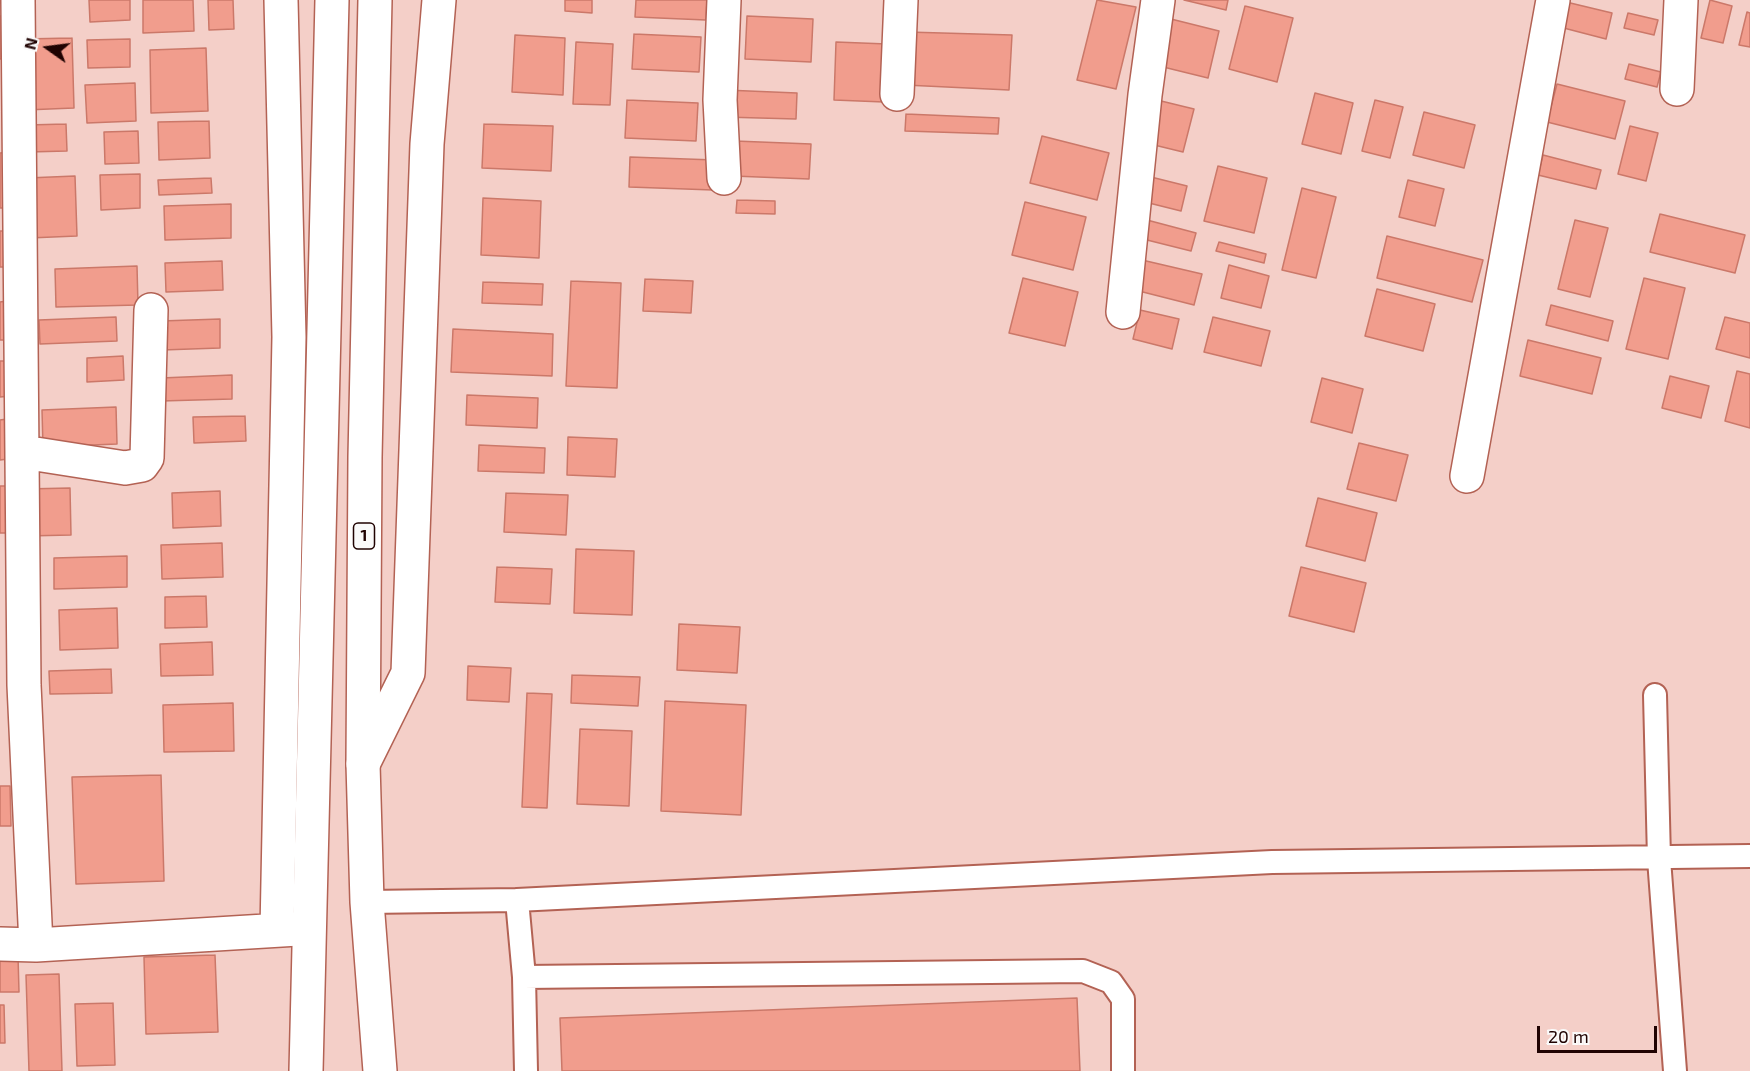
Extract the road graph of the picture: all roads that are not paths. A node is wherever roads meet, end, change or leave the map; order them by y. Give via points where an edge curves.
1 (18, 0) edge
2 (281, 0) edge
3 (332, 0) edge
4 (375, 0) edge
5 (439, 0) edge
6 (724, 0) edge
7 (901, 0) edge
8 (1158, 0) edge
9 (1553, 0) edge
10 (1681, 0) edge
11 (1677, 89) dead end
12 (897, 94) dead end
13 (724, 178) dead end
14 (150, 310) dead end
15 (1123, 312) dead end
16 (23, 452) junction
17 (1467, 476) dead end
18 (1655, 695) dead end
19 (363, 764) junction
20 (1750, 856) edge
21 (1659, 858) junction
22 (517, 900) junction
23 (367, 902) junction
24 (309, 928) junction
25 (277, 930) junction
26 (0, 944) edge
27 (36, 945) junction
28 (524, 977) junction
29 (306, 1071) edge
30 (380, 1071) edge
31 (526, 1071) edge
32 (1123, 1071) edge
33 (1675, 1071) edge

1 - 16 street
2 - 25 street via 289,337
3 - 24 street
4 - 19 street, 1
5 - 19 street via 428,144 408,673
6 - 13 street via 720,100
7 - 12 street
8 - 15 street
9 - 17 street
10 - 11 street
14 - 16 street via 147,458 142,465 125,468
16 - 27 street via 24,685
18 - 21 lane
19 - 23 street, 1
20 - 21 lane
21 - 22 lane via 1272,862
21 - 33 lane
22 - 23 lane
22 - 28 lane
23 - 30 street, 1
24 - 25 street
24 - 29 street
25 - 27 street
26 - 27 street
28 - 31 lane
28 - 32 lane via 1083,970 1111,982 1123,999

